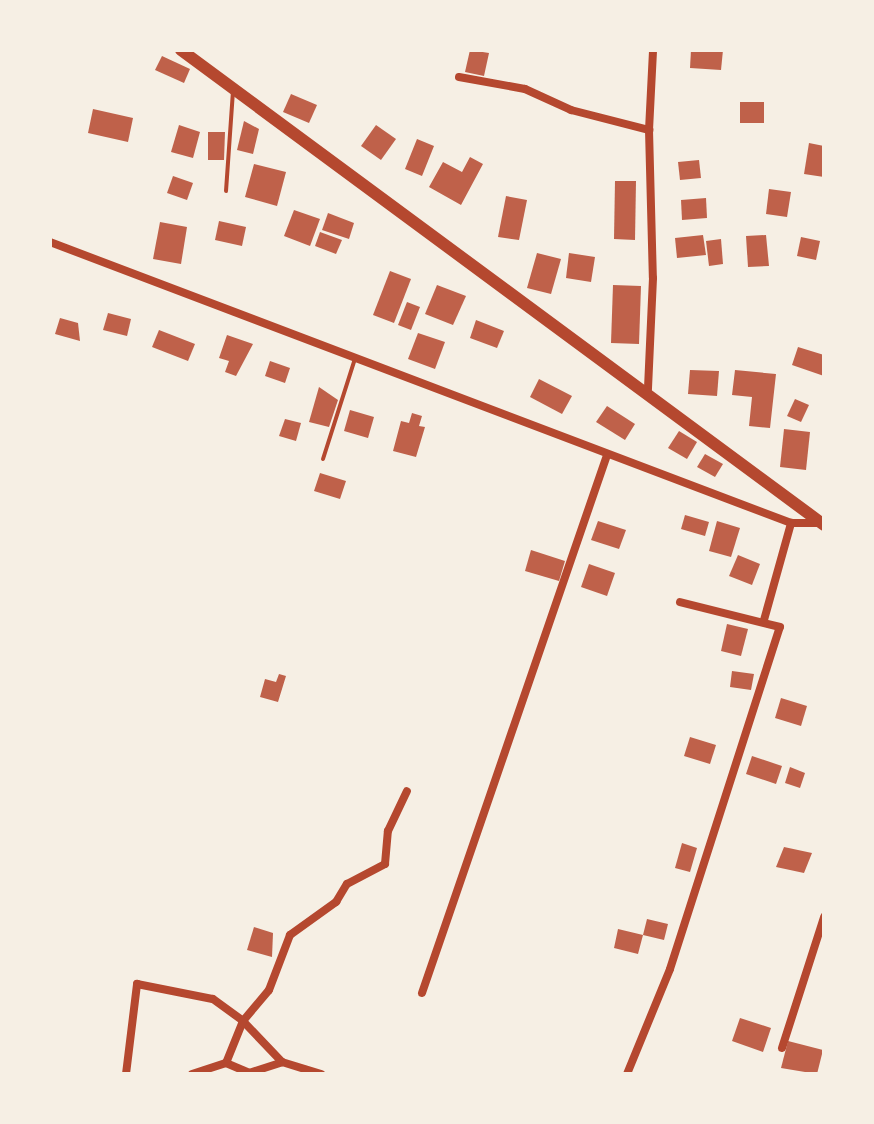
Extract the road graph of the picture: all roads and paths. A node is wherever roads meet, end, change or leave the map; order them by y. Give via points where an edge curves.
1 (182, 50) edge
2 (654, 50) edge
3 (459, 77) dead end
4 (234, 88) junction
5 (649, 130) junction
6 (226, 192) dead end
7 (50, 242) edge
8 (355, 359) junction
9 (648, 390) junction
10 (607, 454) junction
11 (323, 458) dead end
12 (791, 523) junction
13 (823, 524) edge
14 (680, 602) dead end
15 (764, 620) junction
16 (407, 791) dead end
17 (824, 917) edge
18 (422, 992) dead end
19 (243, 1021) junction
20 (782, 1048) dead end
21 (282, 1062) junction
22 (226, 1063) junction
23 (249, 1073) edge
24 (126, 1074) edge
25 (192, 1074) edge
26 (321, 1074) edge
27 (626, 1074) edge

1 - 4 main road
2 - 5 street
3 - 5 street via 525,89
4 - 6 lane
4 - 9 main road
5 - 9 street via 654,278
7 - 8 street
8 - 10 street
8 - 11 lane
9 - 13 main road
10 - 12 street
10 - 18 street
12 - 13 street
12 - 15 street
14 - 15 street
15 - 27 street via 780,627 670,970
16 - 19 street via 388,830 385,864 347,884 336,902 290,935 269,990
17 - 20 street
19 - 21 street
19 - 22 street
19 - 24 street via 213,999 137,984
21 - 23 street
21 - 26 street
22 - 23 street
22 - 25 street

